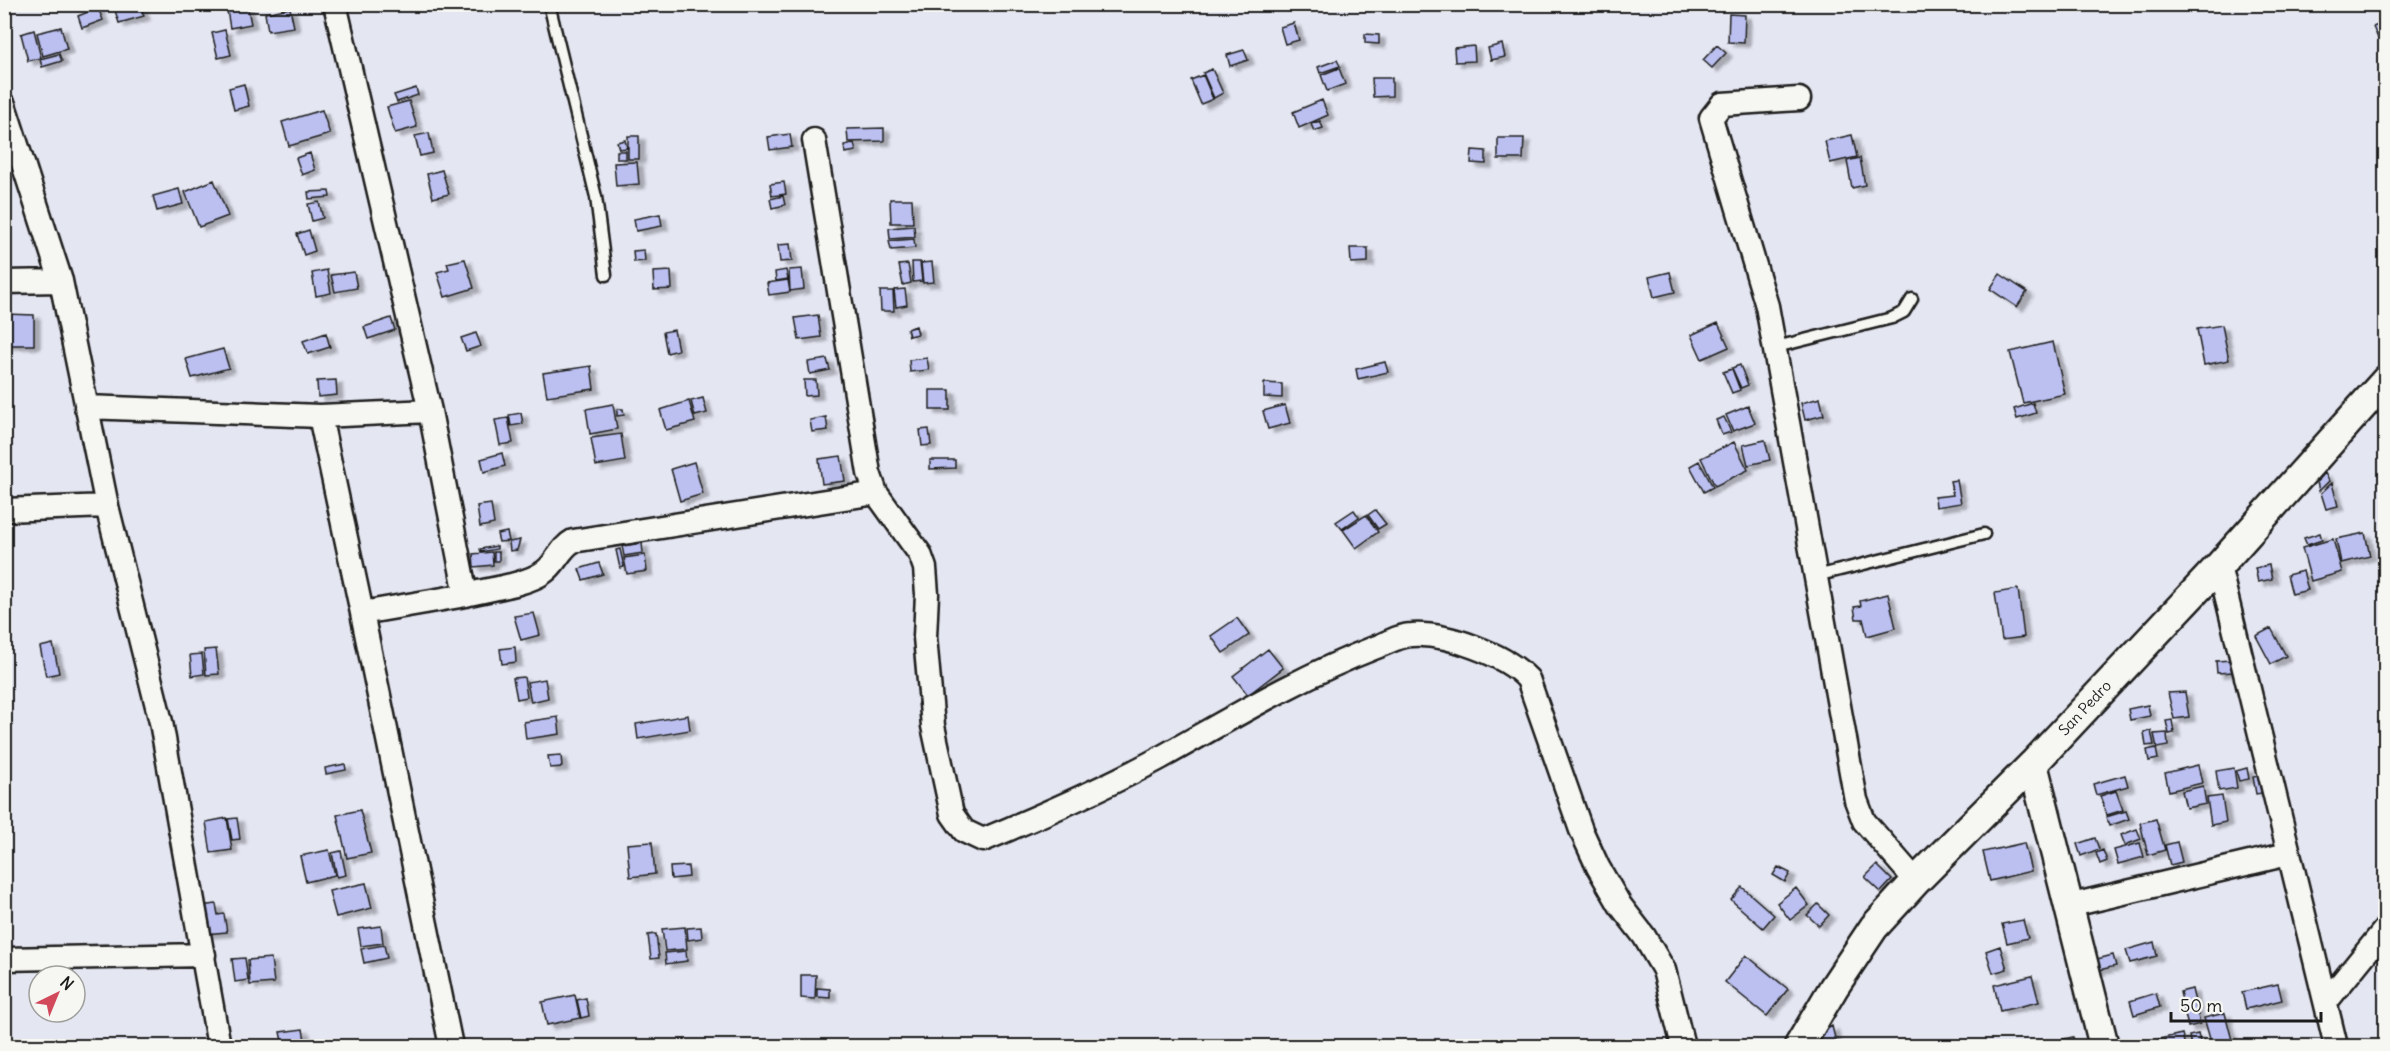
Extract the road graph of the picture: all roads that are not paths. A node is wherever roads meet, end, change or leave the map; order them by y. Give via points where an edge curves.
1 (335, 4) edge
2 (549, 4) edge
3 (1799, 99) dead end
4 (4, 105) edge
5 (814, 140) dead end
6 (606, 275) dead end
7 (61, 281) junction
8 (4, 282) edge
9 (1912, 299) dead end
10 (1776, 347) junction
11 (2385, 380) edge
12 (86, 407) junction
13 (430, 411) junction
14 (320, 416) junction
15 (876, 493) junction
16 (107, 506) junction
17 (4, 510) edge
18 (1984, 534) dead end
19 (2219, 567) junction
20 (1816, 576) junction
21 (466, 594) junction
22 (362, 614) junction
23 (2033, 764) junction
24 (2288, 854) junction
25 (1916, 881) junction
26 (2068, 906) junction
27 (2385, 928) edge
28 (204, 955) junction
29 (4, 959) edge
30 (2326, 1002) junction
31 (219, 1047) edge
32 (451, 1047) edge
33 (1683, 1047) edge
34 (1799, 1047) edge
35 (2104, 1047) edge
36 (2336, 1047) edge

1 - 13 street
2 - 6 lane via 596,197
3 - 10 street via 1722,104 1711,118
4 - 7 street
5 - 15 street via 868,473
7 - 8 street
7 - 12 street
9 - 10 lane via 1904,312 1892,318
10 - 20 street
11 - 19 street, San Pedro
12 - 14 street
12 - 16 street
13 - 14 street
13 - 21 street
14 - 22 street
15 - 21 street via 573,541 535,578
15 - 33 street via 920,554 925,568 925,638 933,726 952,814 964,831 983,840 1048,812 1158,759 1242,710 1343,660 1411,634 1479,648 1517,666 1528,679 1586,840 1620,905 1664,970
16 - 17 street
16 - 28 street via 161,723
18 - 20 lane
19 - 23 street, San Pedro
19 - 24 street
20 - 25 street via 1856,800 1864,821
21 - 22 street
22 - 32 street
23 - 25 street, San Pedro
23 - 26 street
24 - 26 street
24 - 30 street
25 - 34 street, San Pedro via 1874,927
26 - 35 street
27 - 30 street
28 - 29 street
28 - 31 street
30 - 36 street

